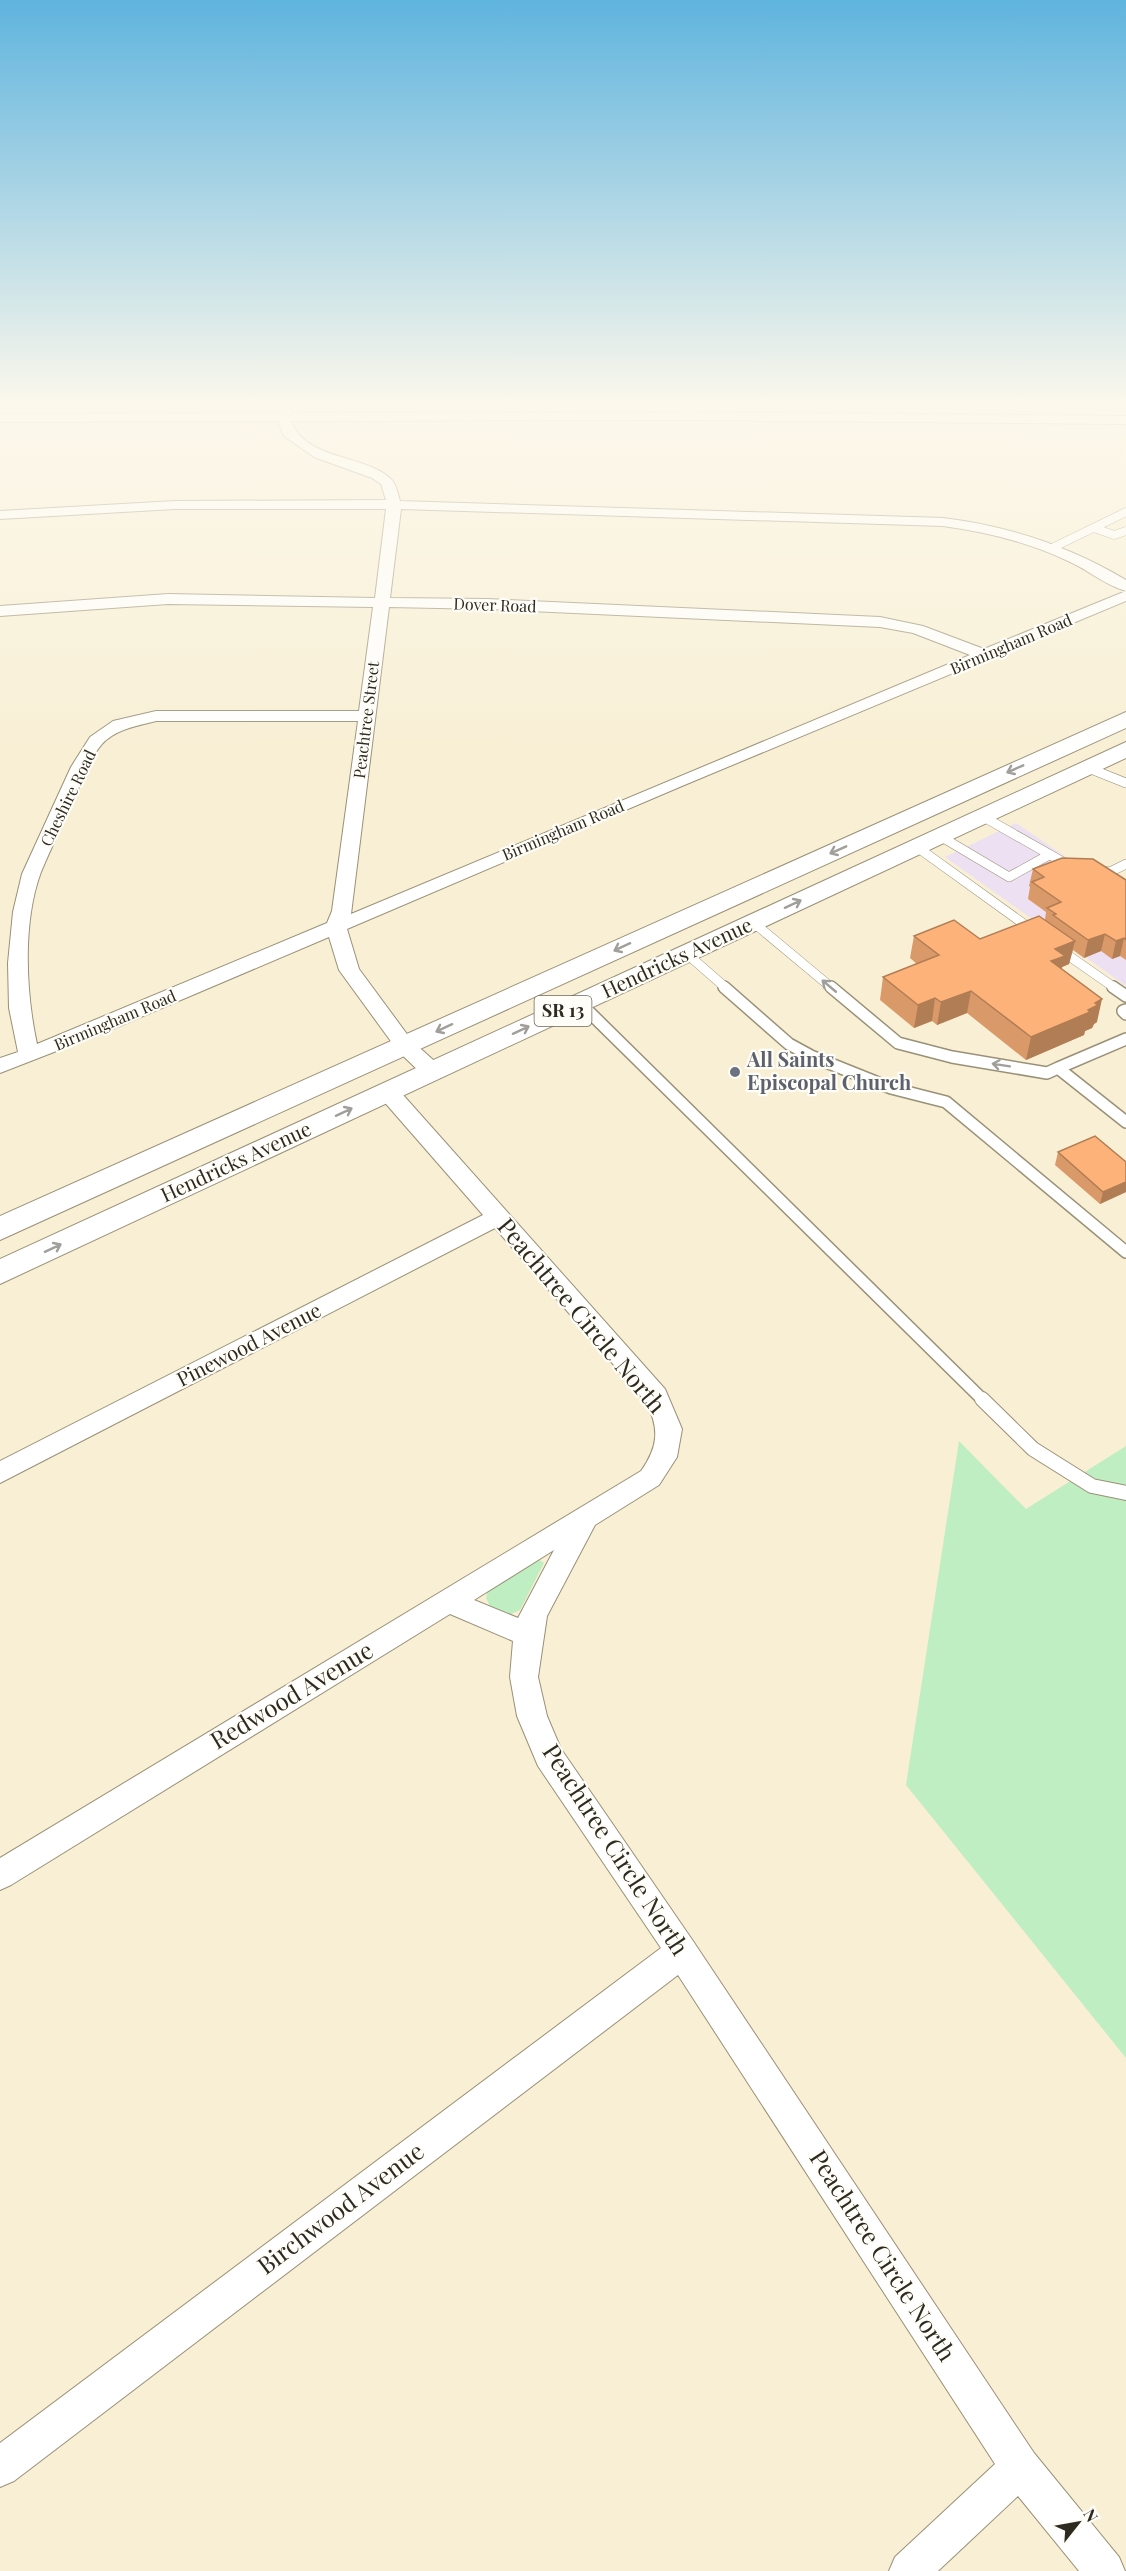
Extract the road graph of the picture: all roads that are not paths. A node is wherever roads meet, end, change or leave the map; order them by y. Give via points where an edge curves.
1 (392, 521) edge
2 (910, 521) edge
3 (1108, 521) edge
4 (1094, 528) junction
5 (1126, 531) edge
6 (1054, 547) junction
7 (1126, 586) edge
8 (1126, 596) edge
9 (380, 602) junction
10 (0, 611) edge
11 (985, 655) junction
12 (366, 716) junction
13 (1126, 719) edge
14 (1126, 749) edge
15 (1056, 751) junction
16 (1086, 767) junction
17 (1126, 783) edge
18 (982, 816) junction
19 (879, 831) junction
20 (928, 842) junction
21 (1049, 855) junction
22 (1126, 864) edge
23 (1078, 867) edge
24 (1089, 869) edge
25 (754, 923) junction
26 (336, 926) junction
27 (655, 931) junction
28 (686, 953) junction
29 (1126, 996) edge
30 (580, 1003) junction
31 (1126, 1039) edge
32 (405, 1046) junction
33 (29, 1055) junction
34 (0, 1066) edge
35 (1058, 1068) junction
36 (432, 1071) junction
37 (388, 1092) junction
38 (1126, 1122) edge
39 (498, 1217) junction
40 (0, 1229) edge
41 (1126, 1252) edge
42 (0, 1272) edge
43 (0, 1473) edge
44 (1126, 1493) edge
45 (585, 1518) junction
46 (448, 1601) junction
47 (528, 1635) junction
48 (0, 1875) edge
49 (682, 1952) junction
50 (0, 2467) edge
51 (1020, 2467) junction
52 (909, 2571) edge
53 (1105, 2571) edge

1 - 9 street, Peachtree Street
2 - 6 street via 1004,531
3 - 4 lane
4 - 5 lane via 1114,535
4 - 6 lane
6 - 7 street
8 - 11 street, Birmingham Road
9 - 10 street, Dover Road via 168,599
9 - 11 street, Dover Road via 880,622 917,629
9 - 12 street, Peachtree Street
11 - 26 street, Birmingham Road
12 - 26 street, Peachtree Street via 342,911
12 - 33 street, Cheshire Road via 156,716 119,726 96,741 31,874 18,963 19,1008
13 - 15 main road, Hendricks Avenue / SR 13
14 - 16 main road, Hendricks Avenue / SR 13
15 - 16 main road
15 -> 19 main road, Hendricks Avenue / SR 13
16 - 17 lane
16 - 18 main road, Hendricks Avenue / SR 13
18 - 20 main road, Hendricks Avenue / SR 13
18 - 21 lane
19 - 20 main road
19 -> 27 main road, Hendricks Avenue / SR 13
20 - 21 lane via 1009,877
25 -> 20 main road, Hendricks Avenue / SR 13
20 - 29 lane
21 - 23 lane via 1067,866
22 - 24 lane via 1110,872
25 - 28 main road, Hendricks Avenue / SR 13
35 -> 25 lane via 1047,1073 952,1057 898,1043
26 - 32 street via 349,970
26 - 33 street, Birmingham Road
27 - 28 main road
27 -> 32 main road, Hendricks Avenue / SR 13
28 - 30 main road, Hendricks Avenue / SR 13
28 - 41 lane via 789,1044 891,1088 946,1102
36 -> 30 main road, Hendricks Avenue / SR 13
30 - 44 lane via 1033,1449 1092,1486
31 - 35 lane
32 - 36 street
32 - 40 main road, Hendricks Avenue / SR 13
33 - 34 street, Birmingham Road
35 - 38 lane
36 - 37 main road, Hendricks Avenue / SR 13
37 - 39 street, Peachtree Circle North
42 -> 37 main road, Hendricks Avenue / SR 13
39 - 43 street, Pinewood Avenue
39 - 45 street, Peachtree Circle North via 656,1396 669,1420 671,1439 665,1458 650,1478
45 - 46 street, Redwood Avenue
45 - 47 street, Peachtree Circle North via 533,1615
46 - 47 street
46 - 48 street, Redwood Avenue
47 - 49 street, Peachtree Circle North via 524,1677 532,1716 549,1757
49 - 50 street, Birchwood Avenue
49 - 51 street, Peachtree Circle North
51 - 52 street
51 - 53 street, Peachtree Circle North

